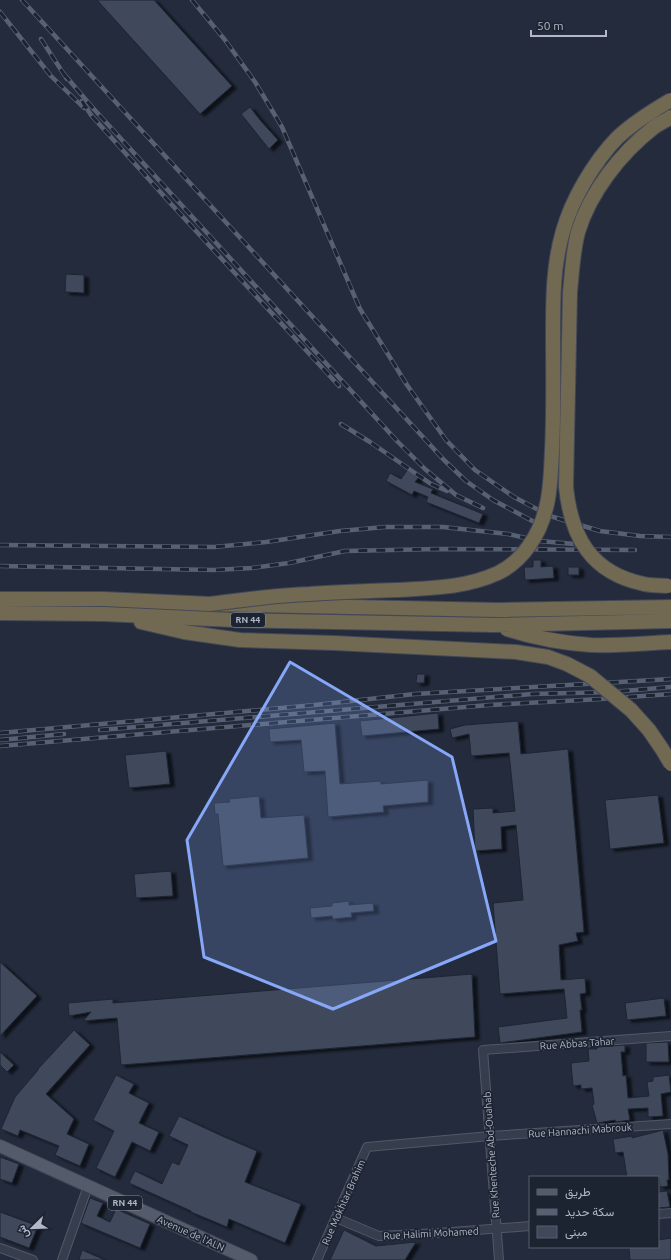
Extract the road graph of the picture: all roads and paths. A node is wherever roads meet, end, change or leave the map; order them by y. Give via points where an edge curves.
1 (671, 100) edge
2 (671, 117) edge
3 (670, 586) edge
4 (0, 599) edge
5 (210, 604) junction
6 (671, 607) edge
7 (0, 613) edge
8 (104, 614) junction
9 (671, 621) edge
10 (495, 625) junction
11 (671, 642) edge
12 (671, 764) edge
13 (671, 1036) edge
14 (484, 1050) joint
15 (671, 1124) edge
16 (490, 1136) junction
17 (0, 1146) edge
18 (88, 1186) junction
19 (671, 1212) edge
20 (659, 1214) edge
21 (336, 1218) junction
22 (529, 1226) edge
23 (497, 1229) junction
24 (0, 1248) edge
25 (32, 1260) edge
26 (62, 1260) edge
27 (251, 1260) edge
28 (317, 1260) edge
29 (499, 1260) edge

1 - 5 highway, bridge via 643,117 617,138 594,167 575,200 563,229 555,262 553,295 553,427 549,493 540,528 524,554 500,572 475,582 445,588 306,594
2 - 3 highway, bridge via 654,127 629,149 606,178 578,231 570,292 566,480 574,526 590,555 602,566 631,581 645,585
4 - 5 highway via 104,599
5 - 6 highway via 498,610
7 - 8 highway, RN 44
8 - 10 highway, RN 44 via 233,620
8 - 12 highway, bridge via 184,632 240,640 516,652 548,657 590,676 631,710 649,730
9 - 10 highway
10 - 11 highway via 544,639 578,644
13 - 14 street, Rue Abbas Tahar
14 - 16 street, Rue Khenteche Abd-Ouahab
15 - 16 street, Rue Hannachi Mabrouk
16 - 21 street, Rue Mokhtar Brahim via 367,1147
16 - 23 street, Rue Khenteche Abd-Ouahab
17 - 18 main road, Avenue de l'ALN / RN 44
18 - 26 street
18 - 27 main road, Avenue de l'ALN / RN 44
19 - 20 street
21 - 23 street, Rue Halimi Mohamed via 379,1236
21 - 28 street, Rue Mokhtar Brahim
22 - 23 street, Rue Halimi Mohamed
23 - 29 street, Rue Khenteche Abd-Ouahab
24 - 25 street

